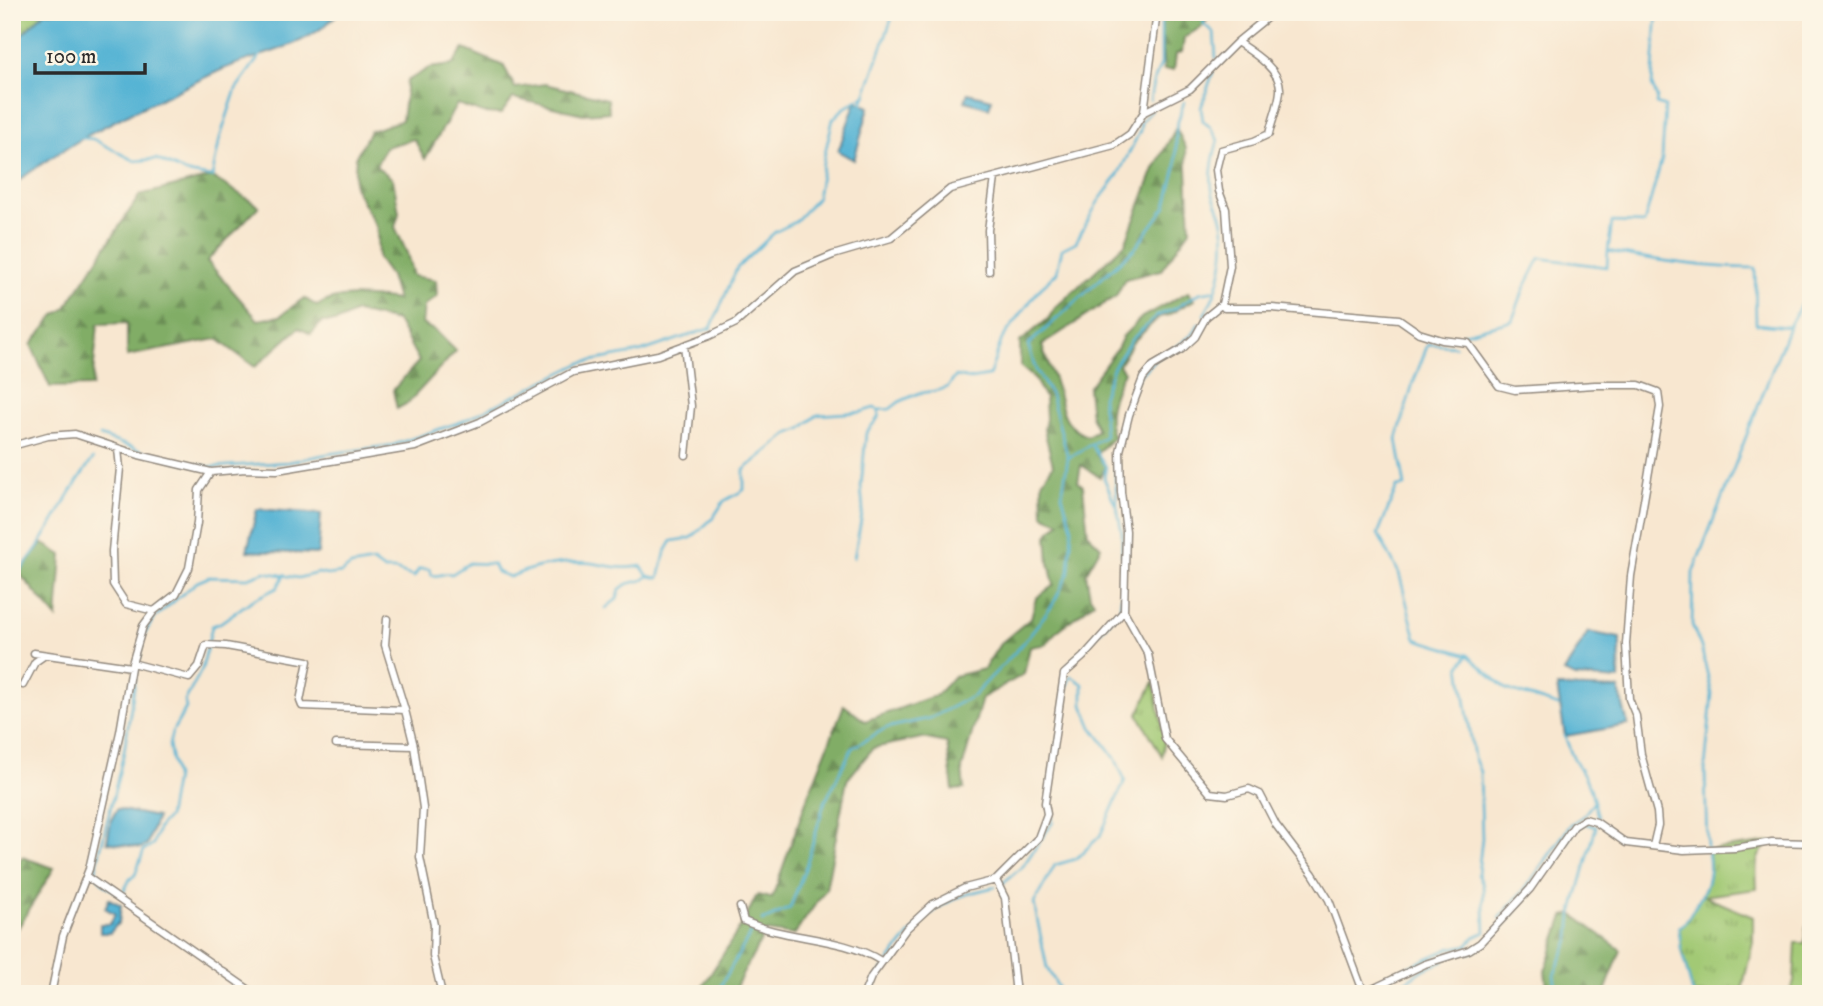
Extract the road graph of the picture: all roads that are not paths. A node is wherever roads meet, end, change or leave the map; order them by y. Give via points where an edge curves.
1 (1157, 12) edge
2 (1274, 12) edge
3 (1237, 42) junction
4 (1144, 112) junction
5 (995, 178) junction
6 (989, 271) dead end
7 (1222, 304) junction
8 (684, 345) junction
9 (12, 446) edge
10 (118, 449) junction
11 (686, 455) dead end
12 (211, 472) junction
13 (154, 611) junction
14 (1124, 611) junction
15 (387, 619) dead end
16 (34, 653) dead end
17 (45, 655) junction
18 (131, 665) junction
19 (23, 685) dead end
20 (405, 710) junction
21 (336, 744) dead end
22 (415, 746) junction
23 (1811, 843) edge
24 (1653, 846) junction
25 (87, 877) junction
26 (996, 880) junction
27 (740, 907) dead end
28 (881, 961) junction
29 (1367, 993) edge
30 (51, 994) edge
31 (255, 994) edge
32 (442, 994) edge
33 (864, 994) edge
34 (1016, 994) edge

1 - 4 street
2 - 3 street
3 - 4 street via 1190,89
3 - 7 street via 1256,55 1281,88 1269,135 1221,150 1216,170 1226,209 1230,266
4 - 5 street via 1130,134 1114,145
5 - 6 street via 988,230
5 - 8 street via 950,189 891,238 795,271 736,323
7 - 14 street via 1182,349 1153,366 1143,378 1129,415 1120,451 1126,531
7 - 24 street via 1224,308 1399,319 1419,333 1468,343 1499,386 1515,390 1639,385 1658,392 1660,407 1631,576 1626,644 1629,699 1657,813
8 - 11 street via 691,406
8 - 12 street via 658,355 573,372 480,422 415,447 277,470
9 - 10 street via 75,434
10 - 12 street
10 - 13 street via 113,584 126,604
12 - 13 street via 199,490 189,568 176,594
13 - 18 street via 143,626
14 - 26 street via 1064,674 1047,814 1038,838
14 - 29 street via 1148,654 1165,738 1210,793 1227,795 1249,789 1260,794 1276,825 1329,900
15 - 20 street via 385,645
16 - 17 street
17 - 18 street
17 - 19 street via 35,662
18 - 20 street via 189,678 206,645 226,646 307,661 302,706
18 - 25 street
20 - 22 street
21 - 22 street
22 - 32 street via 423,808 420,857
23 - 24 street via 1772,842 1704,851
24 - 29 street via 1626,843 1585,819 1574,826 1530,889 1480,943
25 - 30 street via 63,936
25 - 31 street
26 - 28 street via 965,888 933,904 905,929
26 - 34 street via 1005,898
27 - 28 street via 744,921 766,931 805,937
28 - 33 street

